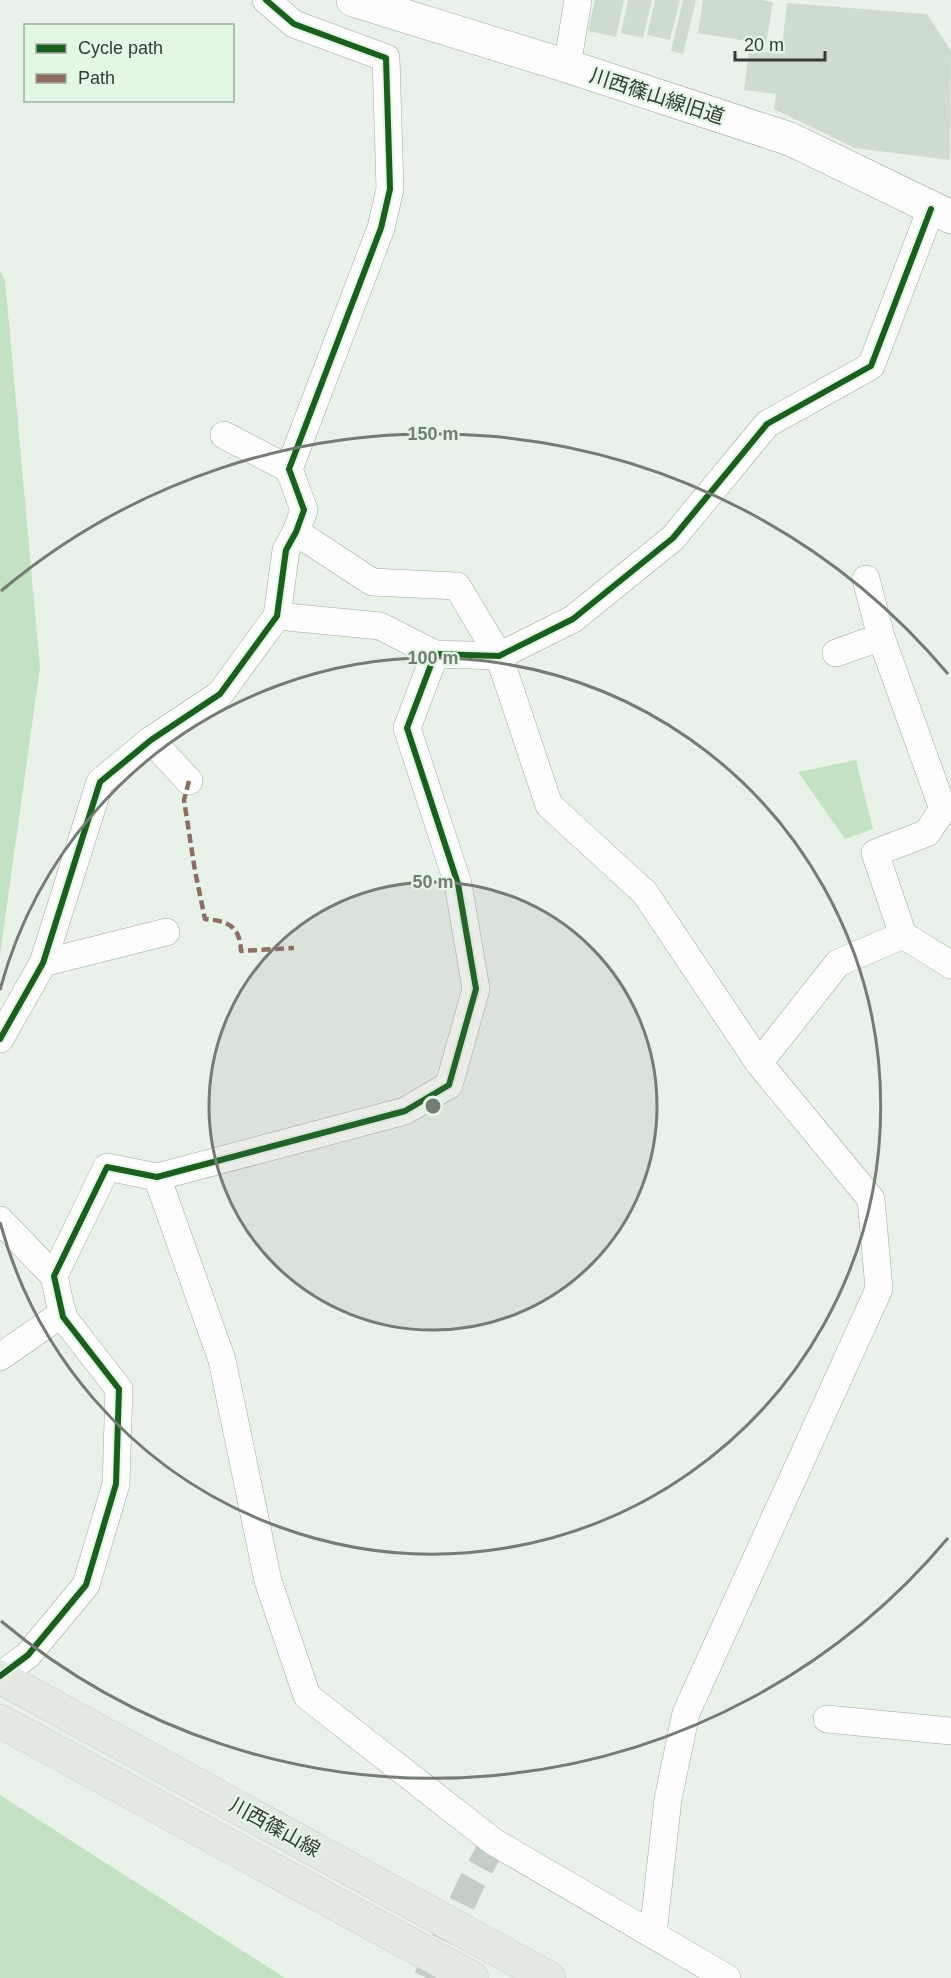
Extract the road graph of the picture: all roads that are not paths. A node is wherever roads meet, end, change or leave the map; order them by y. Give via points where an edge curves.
1 (266, 0) edge
2 (353, 0) edge
3 (578, 0) edge
4 (567, 66) junction
5 (941, 213) edge
6 (224, 435) dead end
7 (289, 469) junction
8 (296, 532) junction
9 (866, 579) dead end
10 (277, 616) junction
11 (881, 637) junction
12 (836, 653) dead end
13 (435, 654) junction
14 (499, 656) junction
15 (151, 740) junction
16 (189, 781) dead end
17 (166, 932) dead end
18 (903, 934) junction
19 (43, 963) junction
20 (951, 965) edge
21 (0, 1039) edge
22 (759, 1063) junction
23 (157, 1176) junction
24 (0, 1220) edge
25 (54, 1276) junction
26 (63, 1313) junction
27 (0, 1357) edge
28 (0, 1676) edge
29 (827, 1719) dead end
30 (0, 1720) edge
31 (951, 1731) edge
32 (653, 1934) junction
33 (472, 1978) edge
34 (549, 1978) edge
35 (727, 1978) edge

1 - 7 street via 294,24 386,58 390,189 381,228
2 - 4 street, 川西篠山線旧道
3 - 4 street
4 - 5 street, 川西篠山線旧道 via 790,139
5 - 14 street via 871,366 767,424 673,538 573,620
6 - 7 street
7 - 8 street via 304,510
8 - 10 street via 286,550
8 - 14 street via 372,582 457,586
9 - 11 street
10 - 13 street via 380,626
10 - 15 street via 220,694
11 - 12 street
11 - 18 street via 943,809 927,833 875,853
13 - 14 street
13 - 23 street via 407,728 458,884 476,989 449,1085 405,1111
14 - 22 street via 549,805 645,893
15 - 16 street
15 - 19 street via 100,782
17 - 19 street
18 - 20 street
18 - 22 street via 838,963
19 - 21 street
22 - 32 street via 871,1199 879,1289 686,1713 668,1799
23 - 25 street via 107,1167
23 - 32 street via 222,1360 268,1581 307,1696 494,1842
24 - 25 street
25 - 26 street
26 - 27 street
26 - 28 street via 119,1389 116,1484 86,1586 28,1655
28 - 34 main road, 川西篠山線
29 - 31 street
30 - 33 main road, 川西篠山線
32 - 35 street

